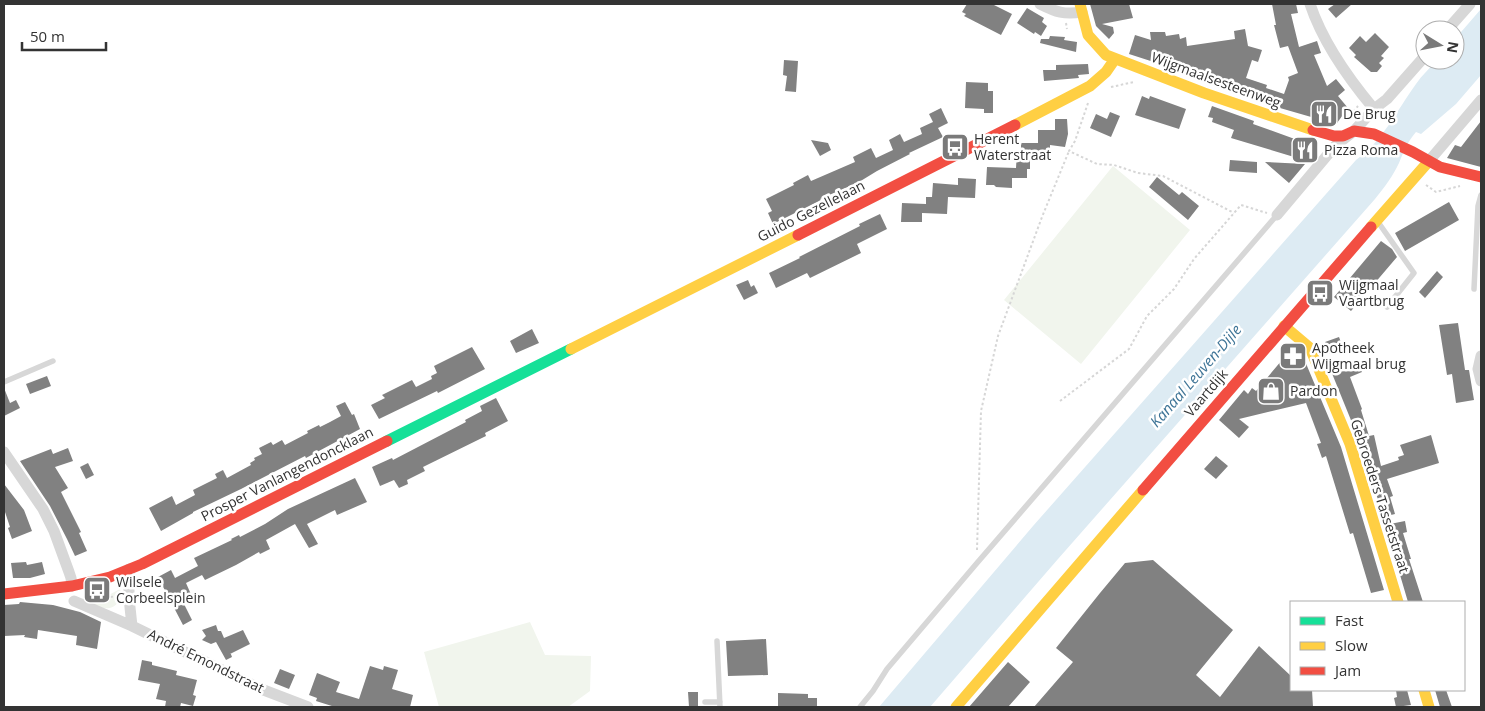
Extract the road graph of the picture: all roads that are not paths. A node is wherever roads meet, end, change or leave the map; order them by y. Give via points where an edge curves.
1 (1040, 4) edge
2 (1310, 4) edge
3 (1470, 4) edge
4 (1081, 8) edge
5 (1456, 20) edge
6 (1115, 60) junction
7 (1415, 67) edge
8 (1481, 100) edge
9 (1374, 109) junction
10 (1354, 131) junction
11 (1429, 161) junction
12 (1481, 177) edge
13 (1481, 195) edge
14 (1277, 215) joint
15 (1378, 221) junction
16 (1479, 246) edge
17 (1474, 289) dead end
18 (1388, 307) dead end
19 (1284, 326) junction
20 (1481, 356) edge
21 (53, 361) dead end
22 (512, 379) joint
23 (1481, 381) edge
24 (4, 382) edge
25 (4, 452) edge
26 (130, 569) junction
27 (72, 586) junction
28 (4, 594) edge
29 (74, 601) dead end
30 (1398, 601) edge
31 (132, 626) junction
32 (717, 641) dead end
33 (1424, 691) edge
34 (705, 702) dead end
35 (720, 705) edge
36 (308, 707) edge
37 (860, 707) edge
38 (956, 707) edge
39 (1429, 707) edge

1 - 4 street via 1057,12 1072,14
2 - 9 street via 1330,49
3 - 5 street
4 - 6 street, Wijgmaalsesteenweg via 1088,36
6 - 10 street, Wijgmaalsesteenweg via 1315,131 1334,136
6 - 22 street, Guido Gezellelaan via 1090,86
7 - 9 street
8 - 11 street, Vaartdijk
9 - 10 street
10 - 11 street, Wijgmaalsesteenweg via 1374,134
10 - 14 street via 1335,146
11 - 12 street, Wijgmaalsesteenweg
11 - 15 street, Vaartdijk
13 - 16 lane via 1478,206
14 - 37 lane via 887,669
15 - 18 lane via 1414,273
15 - 19 street, Vaartdijk
16 - 17 lane
19 - 30 street, Gebroeders Tassetstraat via 1310,348 1350,444
19 - 38 street, Vaartdijk
20 - 23 street via 1478,369
21 - 24 lane
22 - 26 street, Prosper Vanlangendoncklaan
25 - 27 street via 54,531
26 - 27 street, Prosper Vanlangendoncklaan
26 - 31 street
27 - 28 street
29 - 31 street, André Emondstraat
31 - 36 street, André Emondstraat via 261,689
32 - 35 lane
33 - 39 street
34 - 35 lane

